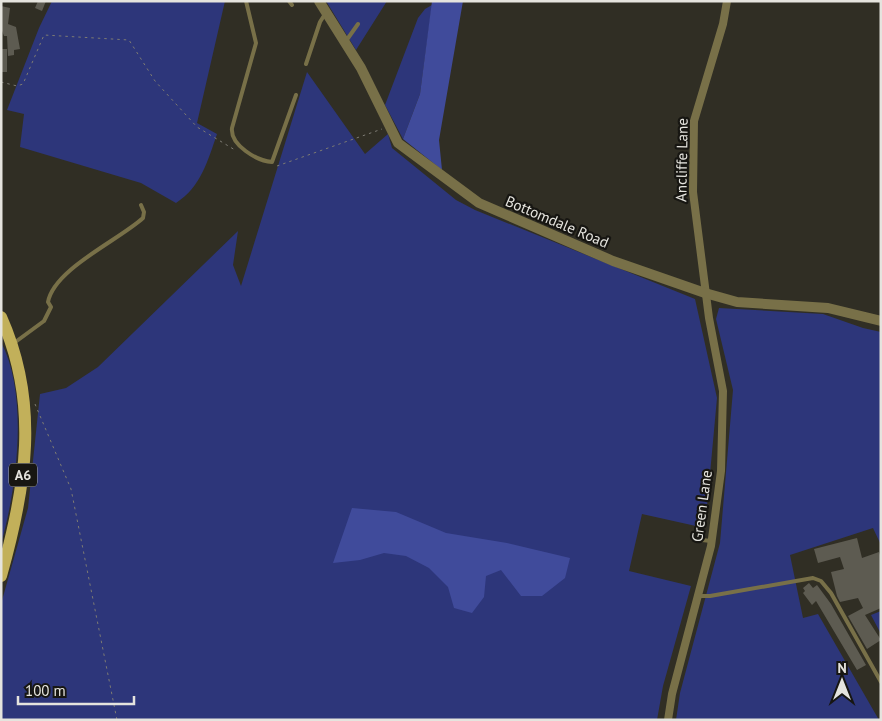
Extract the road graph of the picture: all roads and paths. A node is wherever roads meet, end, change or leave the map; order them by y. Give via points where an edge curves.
1 (246, 1) edge
2 (319, 1) edge
3 (728, 1) edge
4 (327, 13) junction
5 (358, 24) dead end
6 (345, 43) junction
7 (306, 64) dead end
8 (1, 82) edge
9 (296, 95) dead end
10 (390, 126) junction
11 (237, 151) dead end
12 (272, 167) dead end
13 (141, 205) dead end
14 (706, 293) junction
15 (1, 317) edge
16 (881, 322) edge
17 (12, 344) junction
18 (25, 400) junction
19 (693, 539) dead end
20 (712, 541) junction
21 (1, 576) edge
22 (698, 596) junction
23 (881, 682) edge
24 (117, 720) edge
25 (668, 720) edge

1 - 9 lane via 256,43 232,128 234,140 247,152 272,162
2 - 4 street, Bottomdale Road
3 - 14 street, Ancliffe Lane via 694,121 693,192
4 - 6 street, Bottomdale Road
4 - 7 lane via 320,22
5 - 6 lane
6 - 10 street, Bottomdale Road
8 - 11 path via 17,86 23,84 44,35 129,40 155,81 197,127
10 - 12 path
10 - 14 street, Bottomdale Road via 398,142 465,194 495,212 613,261
13 - 17 lane via 143,218 64,277 49,296 51,307 44,321
14 - 16 street, Bottomdale Road via 737,302 828,308
14 - 20 street, Green Lane via 724,394 721,471
15 - 17 main road, A6
17 - 18 main road, A6
18 - 21 main road, A6 via 23,473 12,539
18 - 24 path via 32,399 70,489
19 - 20 lane
20 - 22 street, Green Lane
22 - 23 lane via 813,578 821,581
22 - 25 street, Green Lane

